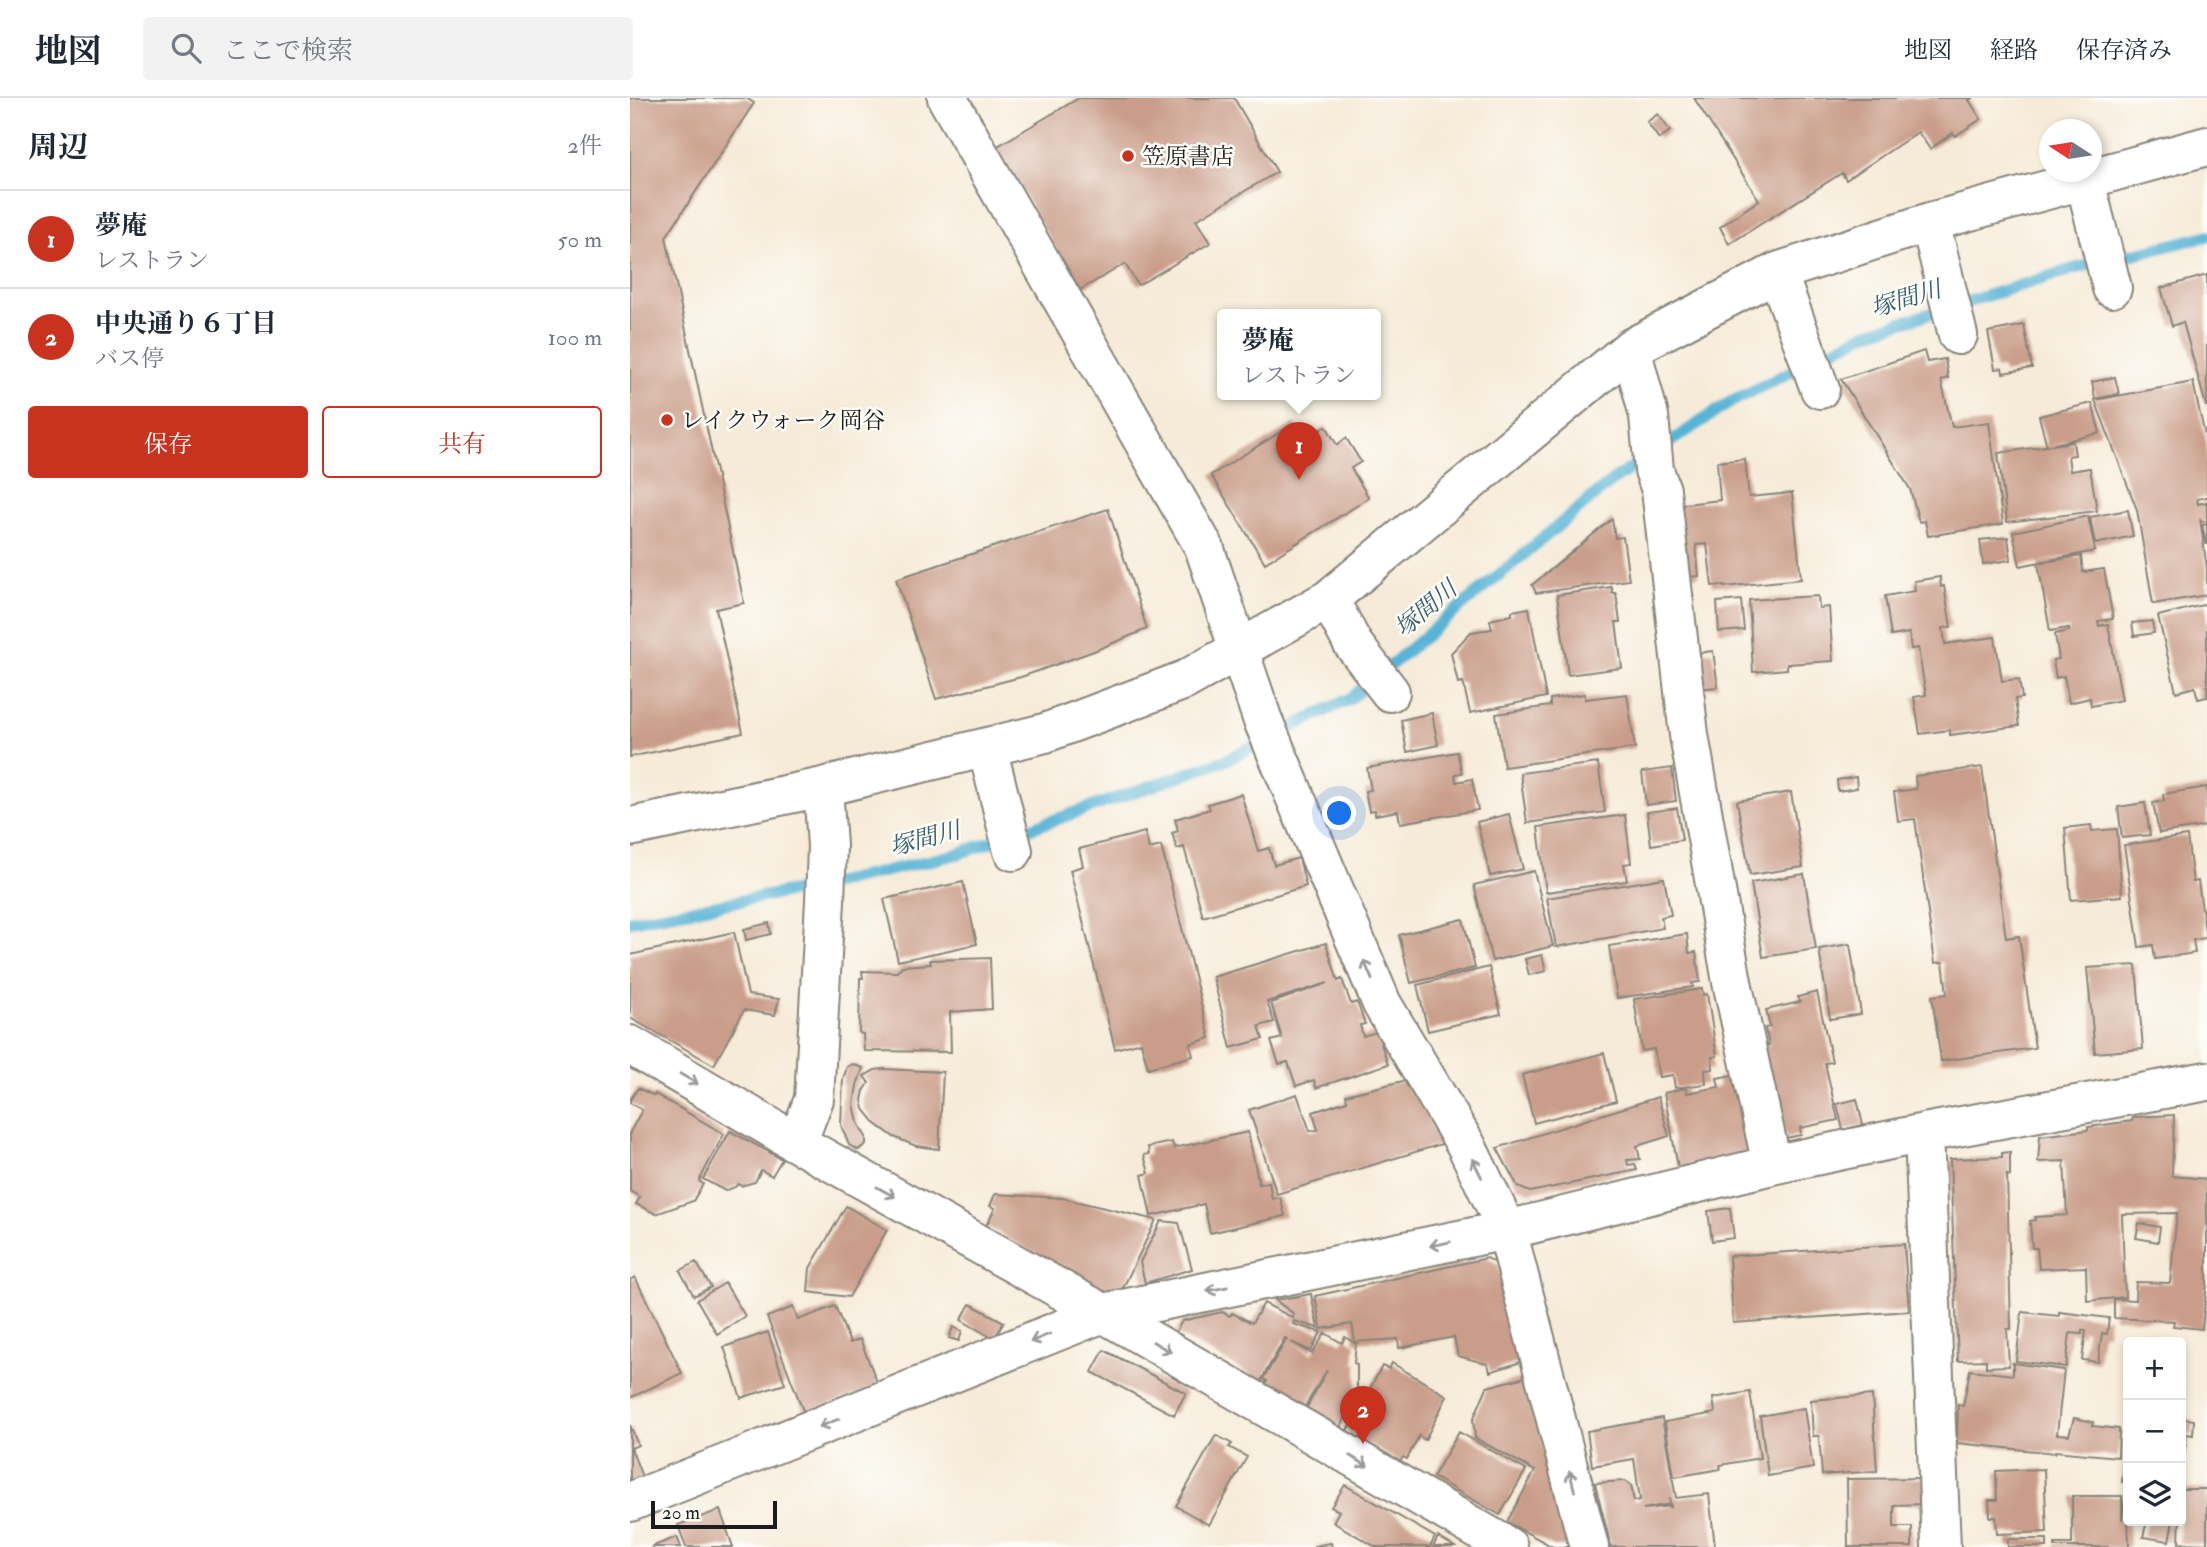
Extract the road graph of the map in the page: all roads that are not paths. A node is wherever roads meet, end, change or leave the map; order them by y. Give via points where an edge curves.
1 (947, 98) edge
2 (2207, 146) edge
3 (2102, 176) edge
4 (2081, 182) edge
5 (2085, 182) edge
6 (1930, 222) junction
7 (1777, 272) junction
8 (2112, 288) dead end
9 (1958, 335) dead end
10 (1631, 348) junction
11 (1820, 389) dead end
12 (1329, 599) junction
13 (1240, 650) junction
14 (1390, 692) dead end
15 (987, 747) junction
16 (823, 787) junction
17 (630, 827) edge
18 (1013, 851) dead end
19 (630, 1045) edge
20 (2207, 1081) edge
21 (1924, 1133) junction
22 (797, 1143) junction
23 (1772, 1165) junction
24 (1507, 1230) junction
25 (1103, 1313) junction
26 (630, 1503) edge
27 (1508, 1547) edge
28 (1589, 1547) edge
29 (1941, 1547) edge

1 - 13 street via 1204,547
2 - 3 street
4 - 6 street
5 - 8 street
6 - 7 street
6 - 9 street
7 - 10 street
7 - 11 street
10 - 12 street
10 - 23 street via 1649,416 1654,470 1661,490 1689,735 1732,982
12 - 13 street
12 - 14 street via 1353,644
13 - 15 street via 1185,680 1045,733
24 -> 13 street via 1466,1145 1382,1004 1276,754
15 - 16 street
15 - 18 street
16 - 17 street
16 - 22 street via 827,846 814,1099
19 -> 22 street
20 - 21 street
21 - 23 street
21 - 29 street
22 -> 25 street
23 - 24 street
24 -> 25 street
28 -> 24 street
25 -> 26 street
25 -> 27 street

